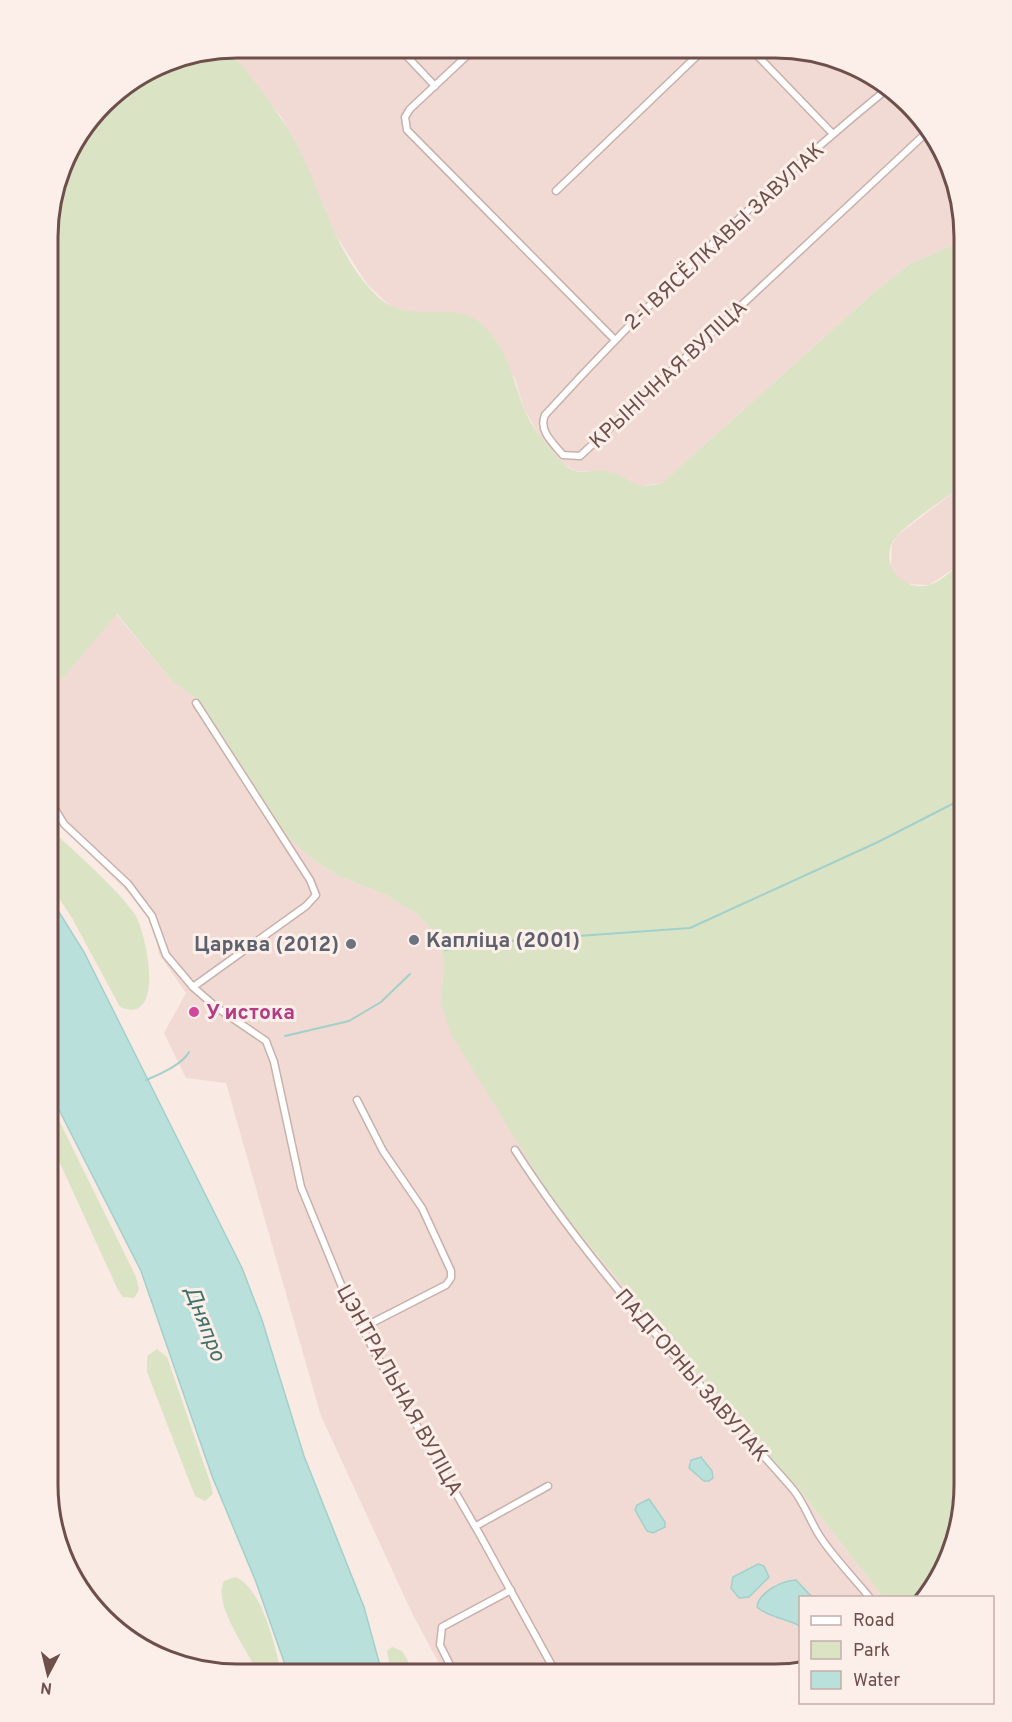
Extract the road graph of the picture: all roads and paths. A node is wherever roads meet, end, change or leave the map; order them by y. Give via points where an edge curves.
1 (409, 58) edge
2 (465, 58) edge
3 (695, 58) edge
4 (760, 58) edge
5 (435, 86) junction
6 (881, 93) edge
7 (832, 133) junction
8 (922, 137) edge
9 (556, 191) dead end
10 (615, 340) junction
11 (196, 703) dead end
12 (58, 814) edge
13 (193, 987) junction
14 (357, 1100) dead end
15 (515, 1150) dead end
16 (362, 1328) junction
17 (548, 1486) dead end
18 (476, 1526) junction
19 (511, 1590) junction
20 (868, 1596) edge
21 (450, 1664) edge
22 (551, 1664) edge

1 - 5 street
2 - 5 street
3 - 9 street
4 - 7 street
5 - 10 street via 405,117 407,130
6 - 7 street, 2-І ВЯСЁЛКАВЫ ЗАВУЛАК
7 - 10 street, 2-І ВЯСЁЛКАВЫ ЗАВУЛАК
8 - 10 street, КРЫНІЧНАЯ ВУЛІЦА via 580,456 563,455 544,429 545,415
11 - 13 street via 316,895
12 - 13 street, ЦЭНТРАЛЬНАЯ ВУЛІЦА via 128,884 152,916 166,955
13 - 16 street, ЦЭНТРАЛЬНАЯ ВУЛІЦА via 266,1041 305,1201
14 - 16 street via 383,1151 422,1208 451,1271 446,1285
15 - 20 street, ПАДГОРНЫ ЗАВУЛАК via 601,1270 794,1489 821,1538
16 - 18 street, ЦЭНТРАЛЬНАЯ ВУЛІЦА
17 - 18 street
18 - 19 street, ЦЭНТРАЛЬНАЯ ВУЛІЦА
19 - 21 street via 442,1627 440,1645
19 - 22 street, ЦЭНТРАЛЬНАЯ ВУЛІЦА

